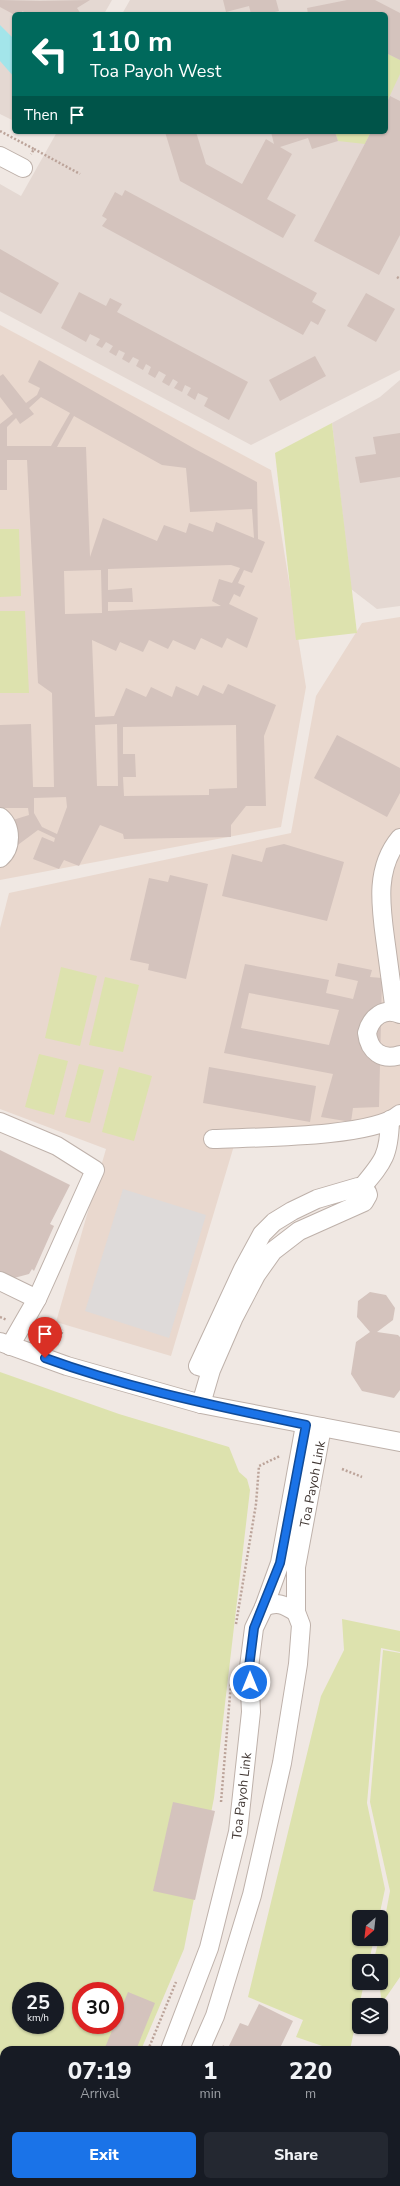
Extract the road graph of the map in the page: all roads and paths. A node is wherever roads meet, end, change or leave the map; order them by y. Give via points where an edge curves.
1 (34, 149) dead end
2 (0, 156) edge
3 (23, 168) dead end
4 (80, 174) dead end
5 (0, 818) edge
6 (400, 838) edge
7 (0, 858) edge
8 (398, 1013) edge
9 (400, 1057) edge
10 (395, 1117) edge
11 (0, 1122) edge
12 (213, 1139) dead end
13 (0, 1281) edge
14 (37, 1299) junction
15 (63, 1330) dead end
16 (5, 1344) edge
17 (56, 1347) dead end
18 (201, 1404) junction
19 (314, 1426) junction
20 (400, 1442) edge
21 (280, 1456) dead end
22 (259, 1466) dead end
23 (342, 1469) dead end
24 (362, 1477) dead end
25 (264, 1607) junction
26 (296, 1612) junction
27 (177, 1980) dead end
28 (150, 2046) edge
29 (172, 2046) edge
30 (202, 2046) edge

1 - 4 path
2 - 3 street
5 - 7 street via 9,831 9,844
6 - 8 street via 384,866 380,897
8 - 9 street via 380,1014 373,1019 367,1033 371,1048 377,1053 392,1058
10 - 12 street via 356,1130
10 - 18 street via 384,1160 362,1187 368,1195 364,1202 298,1231 273,1251 256,1275 211,1370
11 - 14 street via 57,1146 96,1170
13 - 14 street
14 - 16 street
15 - 17 path
16 - 18 street via 80,1370
18 - 19 street
19 - 20 street
19 - 25 street, Toa Payoh Link via 280,1563
19 - 26 street, Toa Payoh Link via 296,1567
21 - 22 path
23 - 24 path
25 - 26 street via 281,1603
25 - 29 street, Toa Payoh Link via 254,1628 249,1667 251,1712 238,1832 209,1948
26 - 30 street, Toa Payoh Link via 301,1625 298,1664 282,1763 252,1896 215,2016
27 - 28 path

